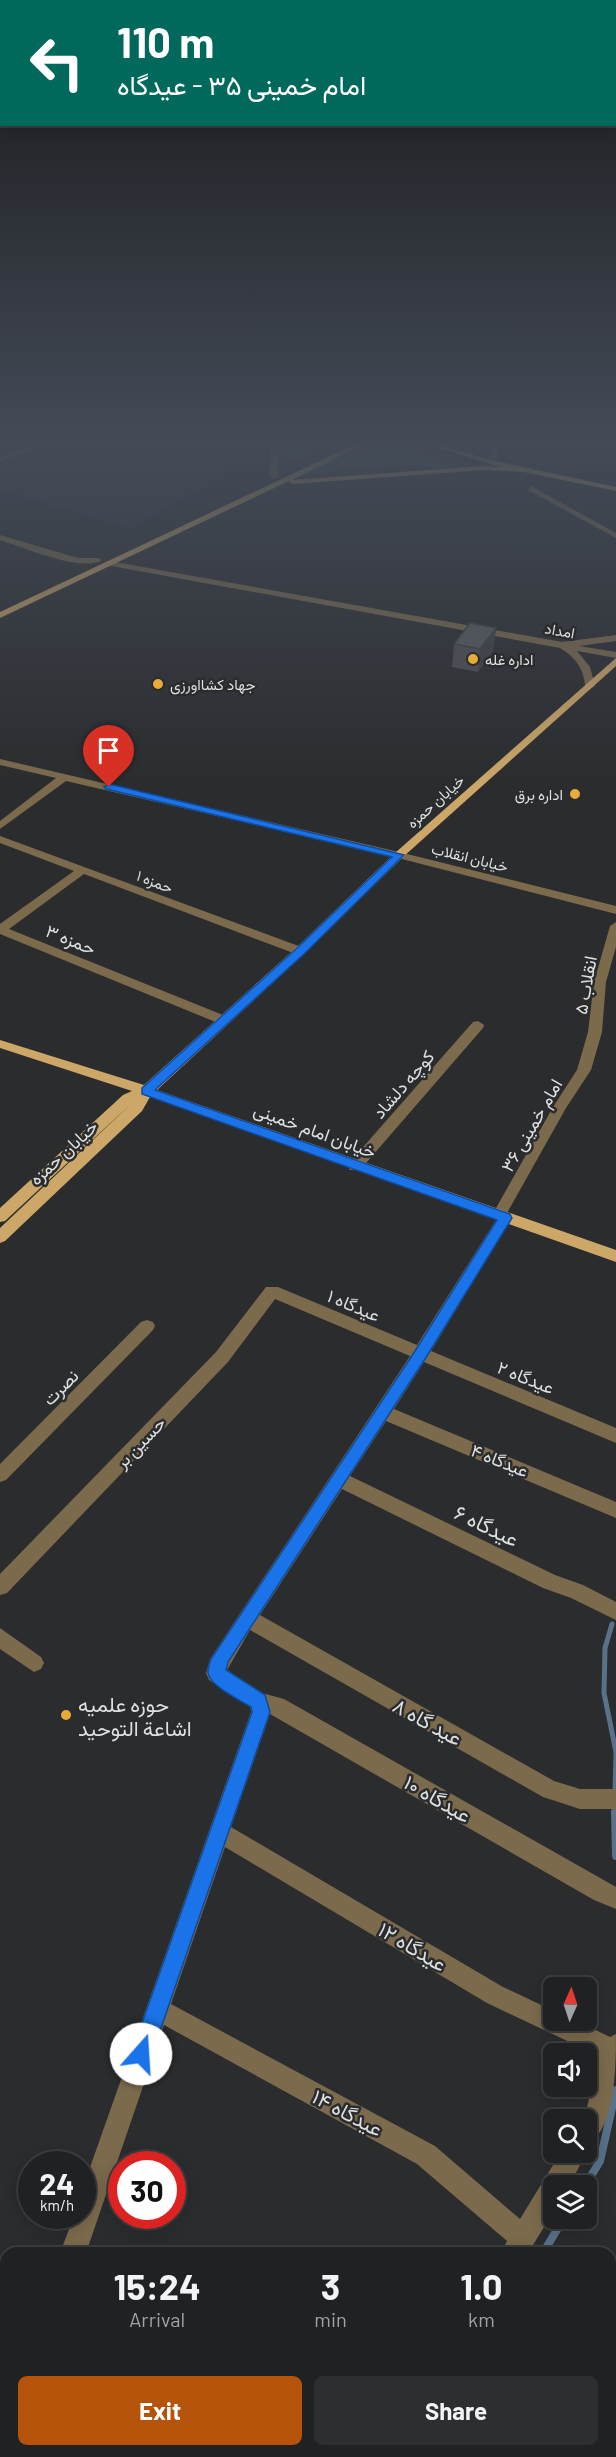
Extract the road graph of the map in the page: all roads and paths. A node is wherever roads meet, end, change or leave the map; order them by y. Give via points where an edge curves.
1 (43, 557) edge
2 (63, 557) edge
3 (105, 557) edge
4 (123, 557) edge
5 (98, 560) junction
6 (109, 563) junction
7 (75, 571) junction
8 (0, 605) edge
9 (0, 615) edge
10 (616, 638) edge
11 (562, 645) junction
12 (616, 655) edge
13 (616, 661) edge
14 (590, 686) junction
15 (0, 762) edge
16 (64, 777) junction
17 (0, 826) edge
18 (0, 839) edge
19 (399, 855) junction
20 (82, 870) junction
21 (616, 910) edge
22 (616, 926) edge
23 (300, 951) junction
24 (223, 1020) junction
25 (478, 1025) dead end
26 (0, 1044) edge
27 (592, 1050) joint
28 (146, 1091) junction
29 (356, 1166) junction
30 (0, 1217) edge
31 (502, 1217) junction
32 (0, 1238) edge
33 (616, 1256) edge
34 (272, 1291) joint
35 (147, 1326) dead end
36 (420, 1355) junction
37 (382, 1412) junction
38 (616, 1436) edge
39 (0, 1475) edge
40 (338, 1479) junction
41 (616, 1510) edge
42 (0, 1587) edge
43 (616, 1611) edge
44 (247, 1618) junction
45 (0, 1637) edge
46 (33, 1663) dead end
47 (258, 1701) junction
48 (616, 1799) edge
49 (219, 1832) junction
50 (616, 1898) edge
51 (157, 2009) junction
52 (614, 2048) edge
53 (597, 2117) edge
54 (543, 2205) edge
55 (519, 2246) edge
56 (76, 2247) edge

1 - 7 street via 69,565
2 - 5 street
3 - 5 main road
4 - 6 main road
5 - 6 main road
5 - 7 main road
6 - 9 main road
6 - 11 street, امداد
7 - 8 main road
10 - 11 street
11 - 12 street, امداد
11 - 14 street via 580,657
13 - 14 main road, خیابان حمزه
14 - 19 main road, خیابان حمزه
15 - 16 street, خیابان انقلاب
16 - 17 street
16 - 19 street, خیابان انقلاب
18 - 20 street, حمزه ۱
19 - 21 street, خیابان انقلاب
19 - 23 main road, خیابان حمزه
20 - 23 street, حمزه ۱
20 - 24 street, حمزه ۳ via 0,930
22 - 27 street, انقلاب ۵ via 600,982
23 - 24 main road, خیابان حمزه
24 - 28 main road, خیابان حمزه
25 - 29 street, کوچه دلشاد
26 - 28 main road, خیابان امام خمینی
27 - 31 street, امام خمینی ۳۶
28 - 29 main road, خیابان امام خمینی
28 - 30 main road, خیابان حمزه via 128,1098
28 - 32 main road, خیابان حمزه via 137,1108
29 - 31 main road, خیابان امام خمینی
31 - 33 main road, خیابان امام خمینی
31 - 36 street, امام خمینی ۳۶
34 - 36 street, عیدگاه ۱
34 - 42 street, حسین بر via 222,1358
35 - 39 street, نصرت
36 - 37 street, امام خمینی ۳۶
36 - 38 street, عیدگاه ۲
37 - 40 street, امام خمینی ۳۶
37 - 41 street, عیدگاه ۴
40 - 43 street, عیدگاه ۶
40 - 44 street, امام خمینی ۳۶
44 - 47 street, عیدگاه ۱۰ via 220,1659 216,1673
44 - 48 street, عید گاه ۸ via 550,1790 580,1798
45 - 46 street
47 - 49 street via 261,1712
47 - 50 street, عیدگاه ۱۰ via 277,1706
49 - 51 street
49 - 52 street, عیدگاه ۱۲ via 495,1995
51 - 55 street, عیدگاه ۱۴ via 426,2155
51 - 56 street
52 - 53 street
54 - 55 street

